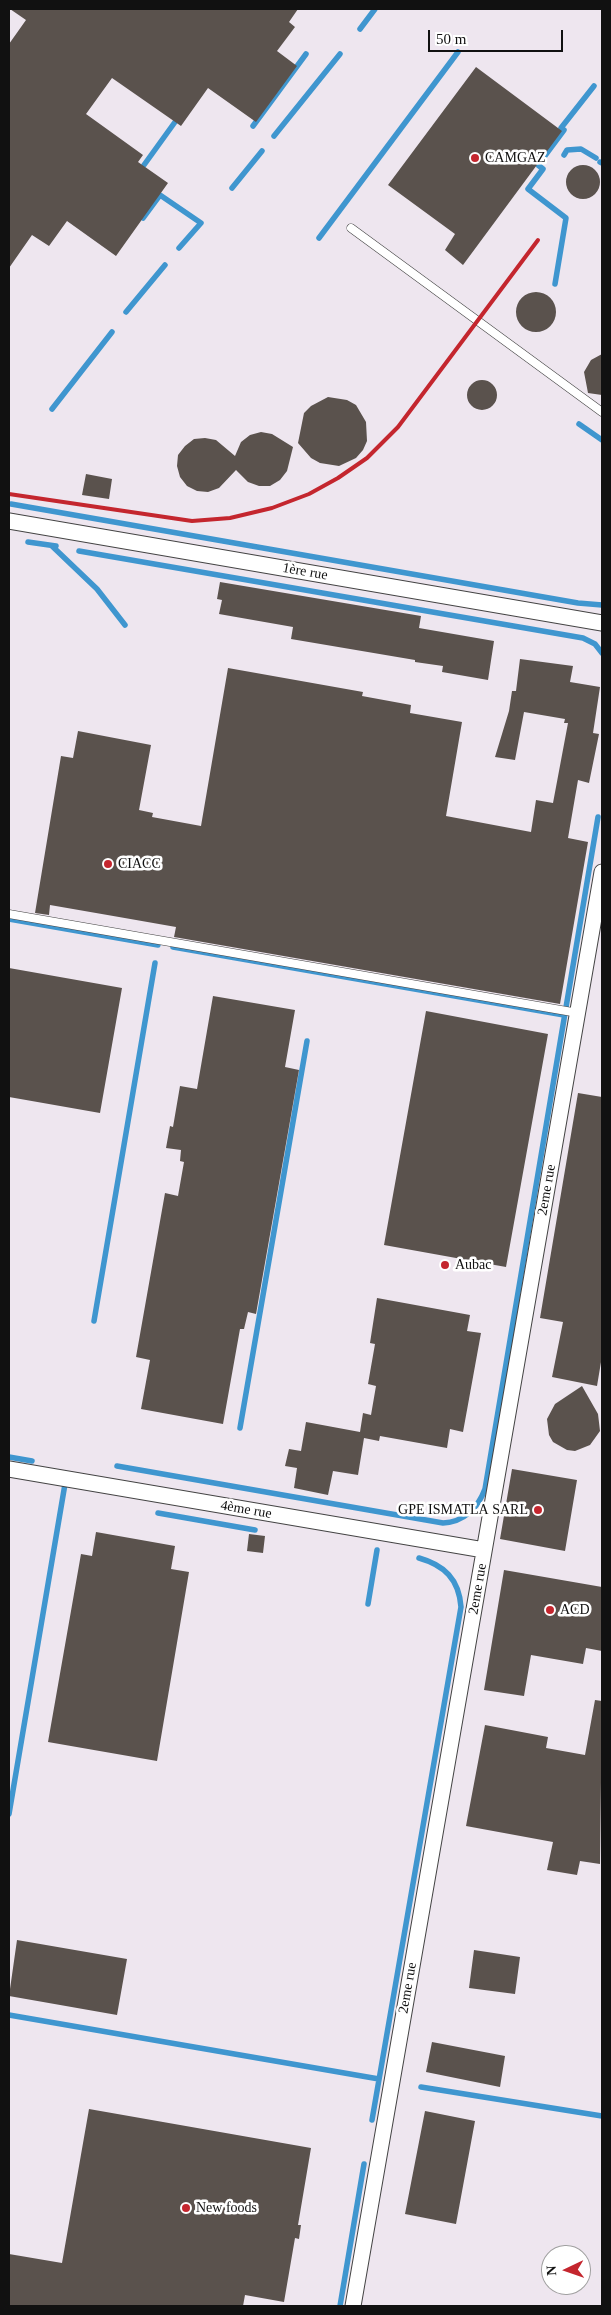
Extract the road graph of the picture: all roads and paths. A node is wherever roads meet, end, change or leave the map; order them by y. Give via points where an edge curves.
1 (351, 228) dead end
2 (602, 412) edge
3 (9, 521) edge
4 (602, 623) edge
5 (602, 872) edge
6 (9, 914) edge
7 (578, 1013) junction
8 (9, 1469) edge
9 (484, 1550) junction
10 (353, 2306) edge

1 - 2 lane
3 - 4 street, 1ère rue
5 - 7 street, 2eme rue
6 - 7 lane
7 - 9 street, 2eme rue
8 - 9 street, 4ème rue
9 - 10 street, 2eme rue

